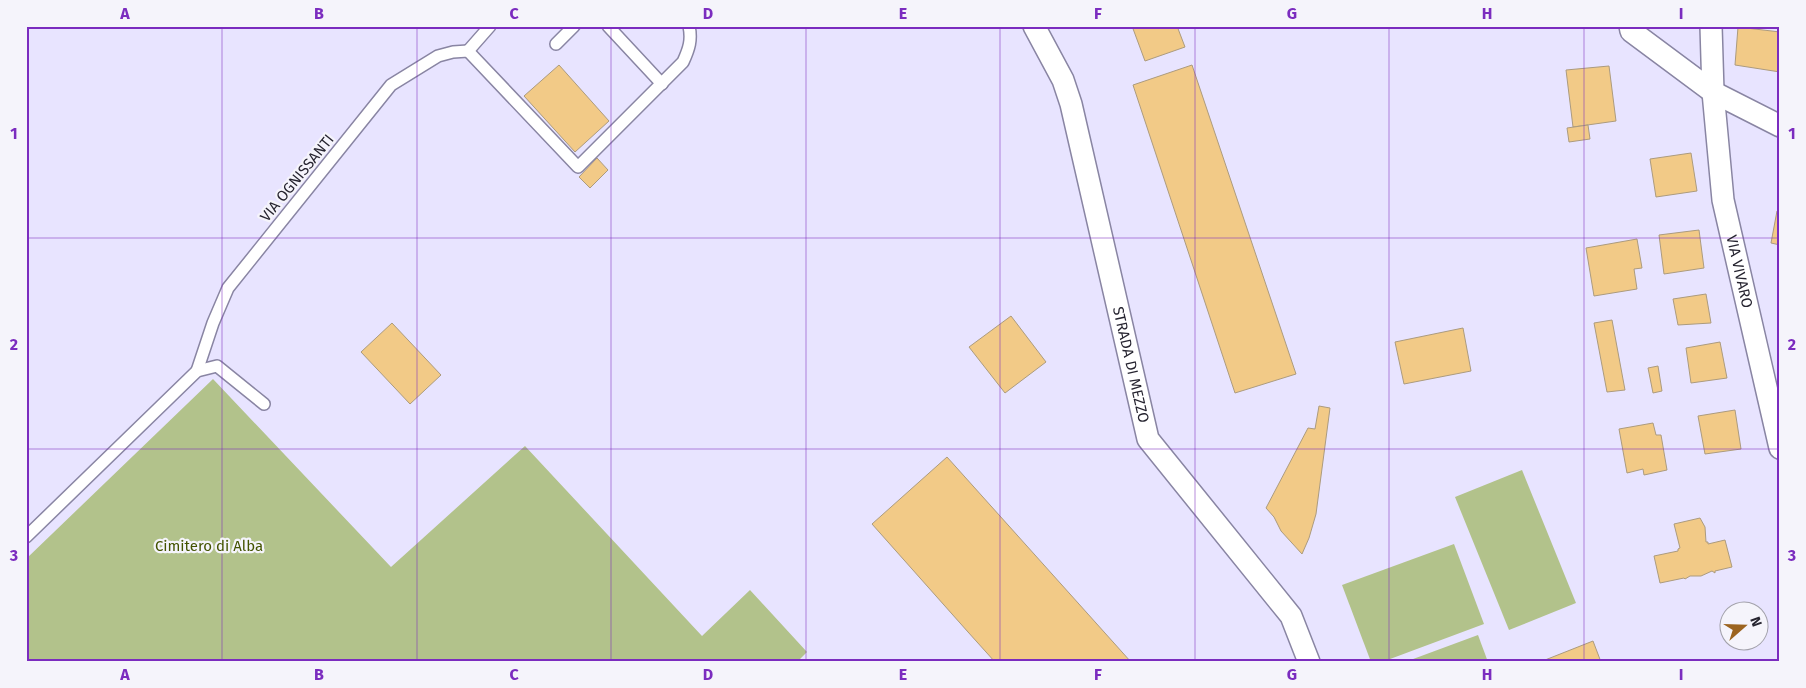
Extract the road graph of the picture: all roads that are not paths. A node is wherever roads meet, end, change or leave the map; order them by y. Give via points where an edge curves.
1 (490, 26) edge
2 (574, 26) edge
3 (608, 26) edge
4 (689, 26) edge
5 (1034, 26) edge
6 (1630, 26) edge
7 (1711, 26) edge
8 (556, 44) dead end
9 (468, 51) junction
10 (662, 84) junction
11 (1713, 92) junction
12 (1780, 126) edge
13 (197, 371) junction
14 (264, 404) dead end
15 (1780, 448) edge
16 (26, 538) edge
17 (1309, 662) edge

1 - 9 lane
2 - 8 lane
3 - 10 lane
4 - 10 lane via 690,49 683,62
5 - 17 street, STRADA DI MEZZO via 1063,80 1071,104 1148,439 1290,616
6 - 11 street via 1631,31
7 - 11 street, VIA VIVARO
9 - 10 lane via 578,167
9 - 13 lane, VIA OGNISSANTI via 438,56 391,85 228,288
11 - 12 street
11 - 15 street, VIA VIVARO via 1723,200
13 - 14 lane via 216,366
13 - 16 lane, VIA OGNISSANTI

